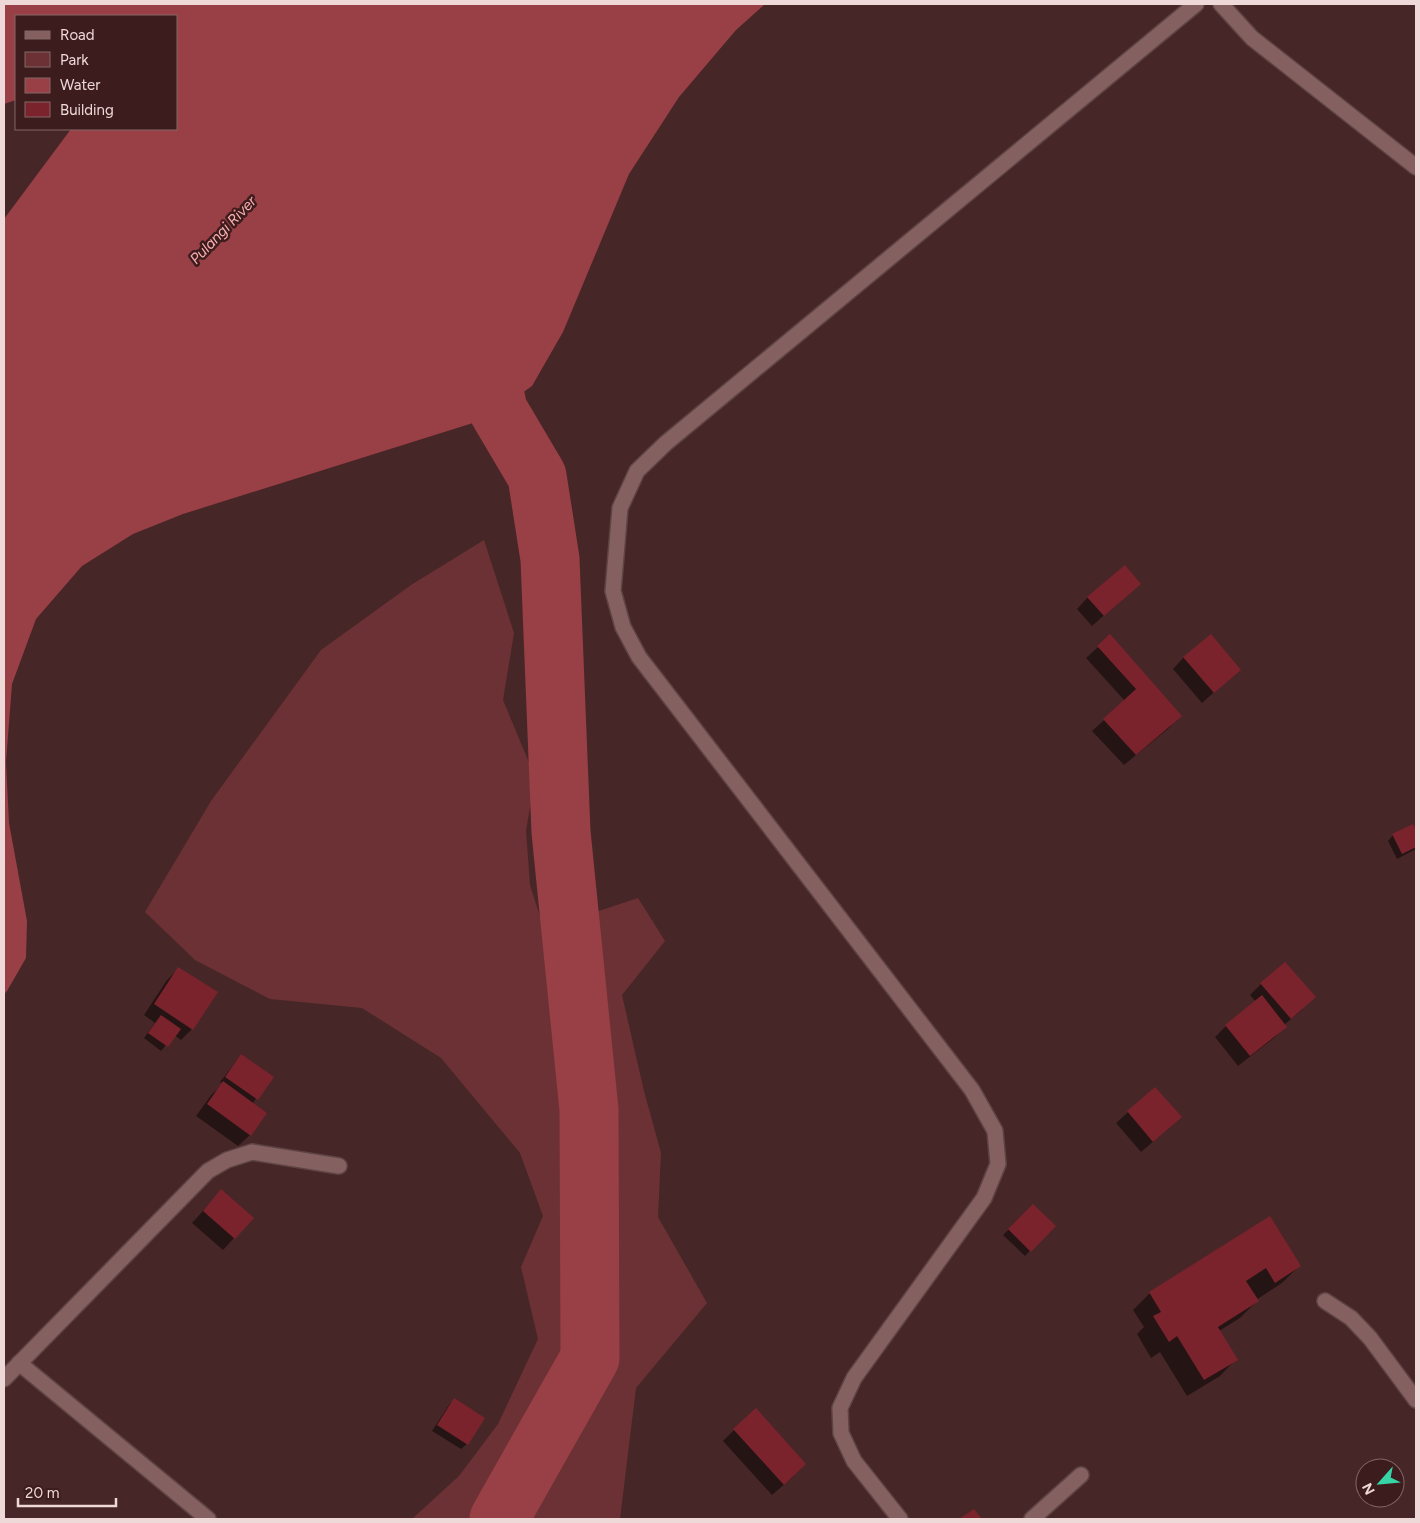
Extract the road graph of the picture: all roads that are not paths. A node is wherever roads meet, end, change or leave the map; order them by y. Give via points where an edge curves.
1 (1196, 4) edge
2 (1221, 4) edge
3 (1416, 167) edge
4 (339, 1166) dead end
5 (1325, 1301) dead end
6 (19, 1363) junction
7 (4, 1379) edge
8 (1416, 1400) edge
9 (1081, 1475) dead end
10 (208, 1519) edge
11 (900, 1519) edge
12 (1032, 1519) edge

1 - 11 street via 666,443 637,471 620,508 613,591 623,627 639,658 972,1090 995,1131 998,1164 984,1198 854,1378 840,1408 841,1433 854,1461
2 - 3 street via 1252,38
4 - 6 street via 252,1152 208,1170
5 - 8 street via 1351,1318 1370,1338
6 - 7 street
6 - 10 street
9 - 12 street

